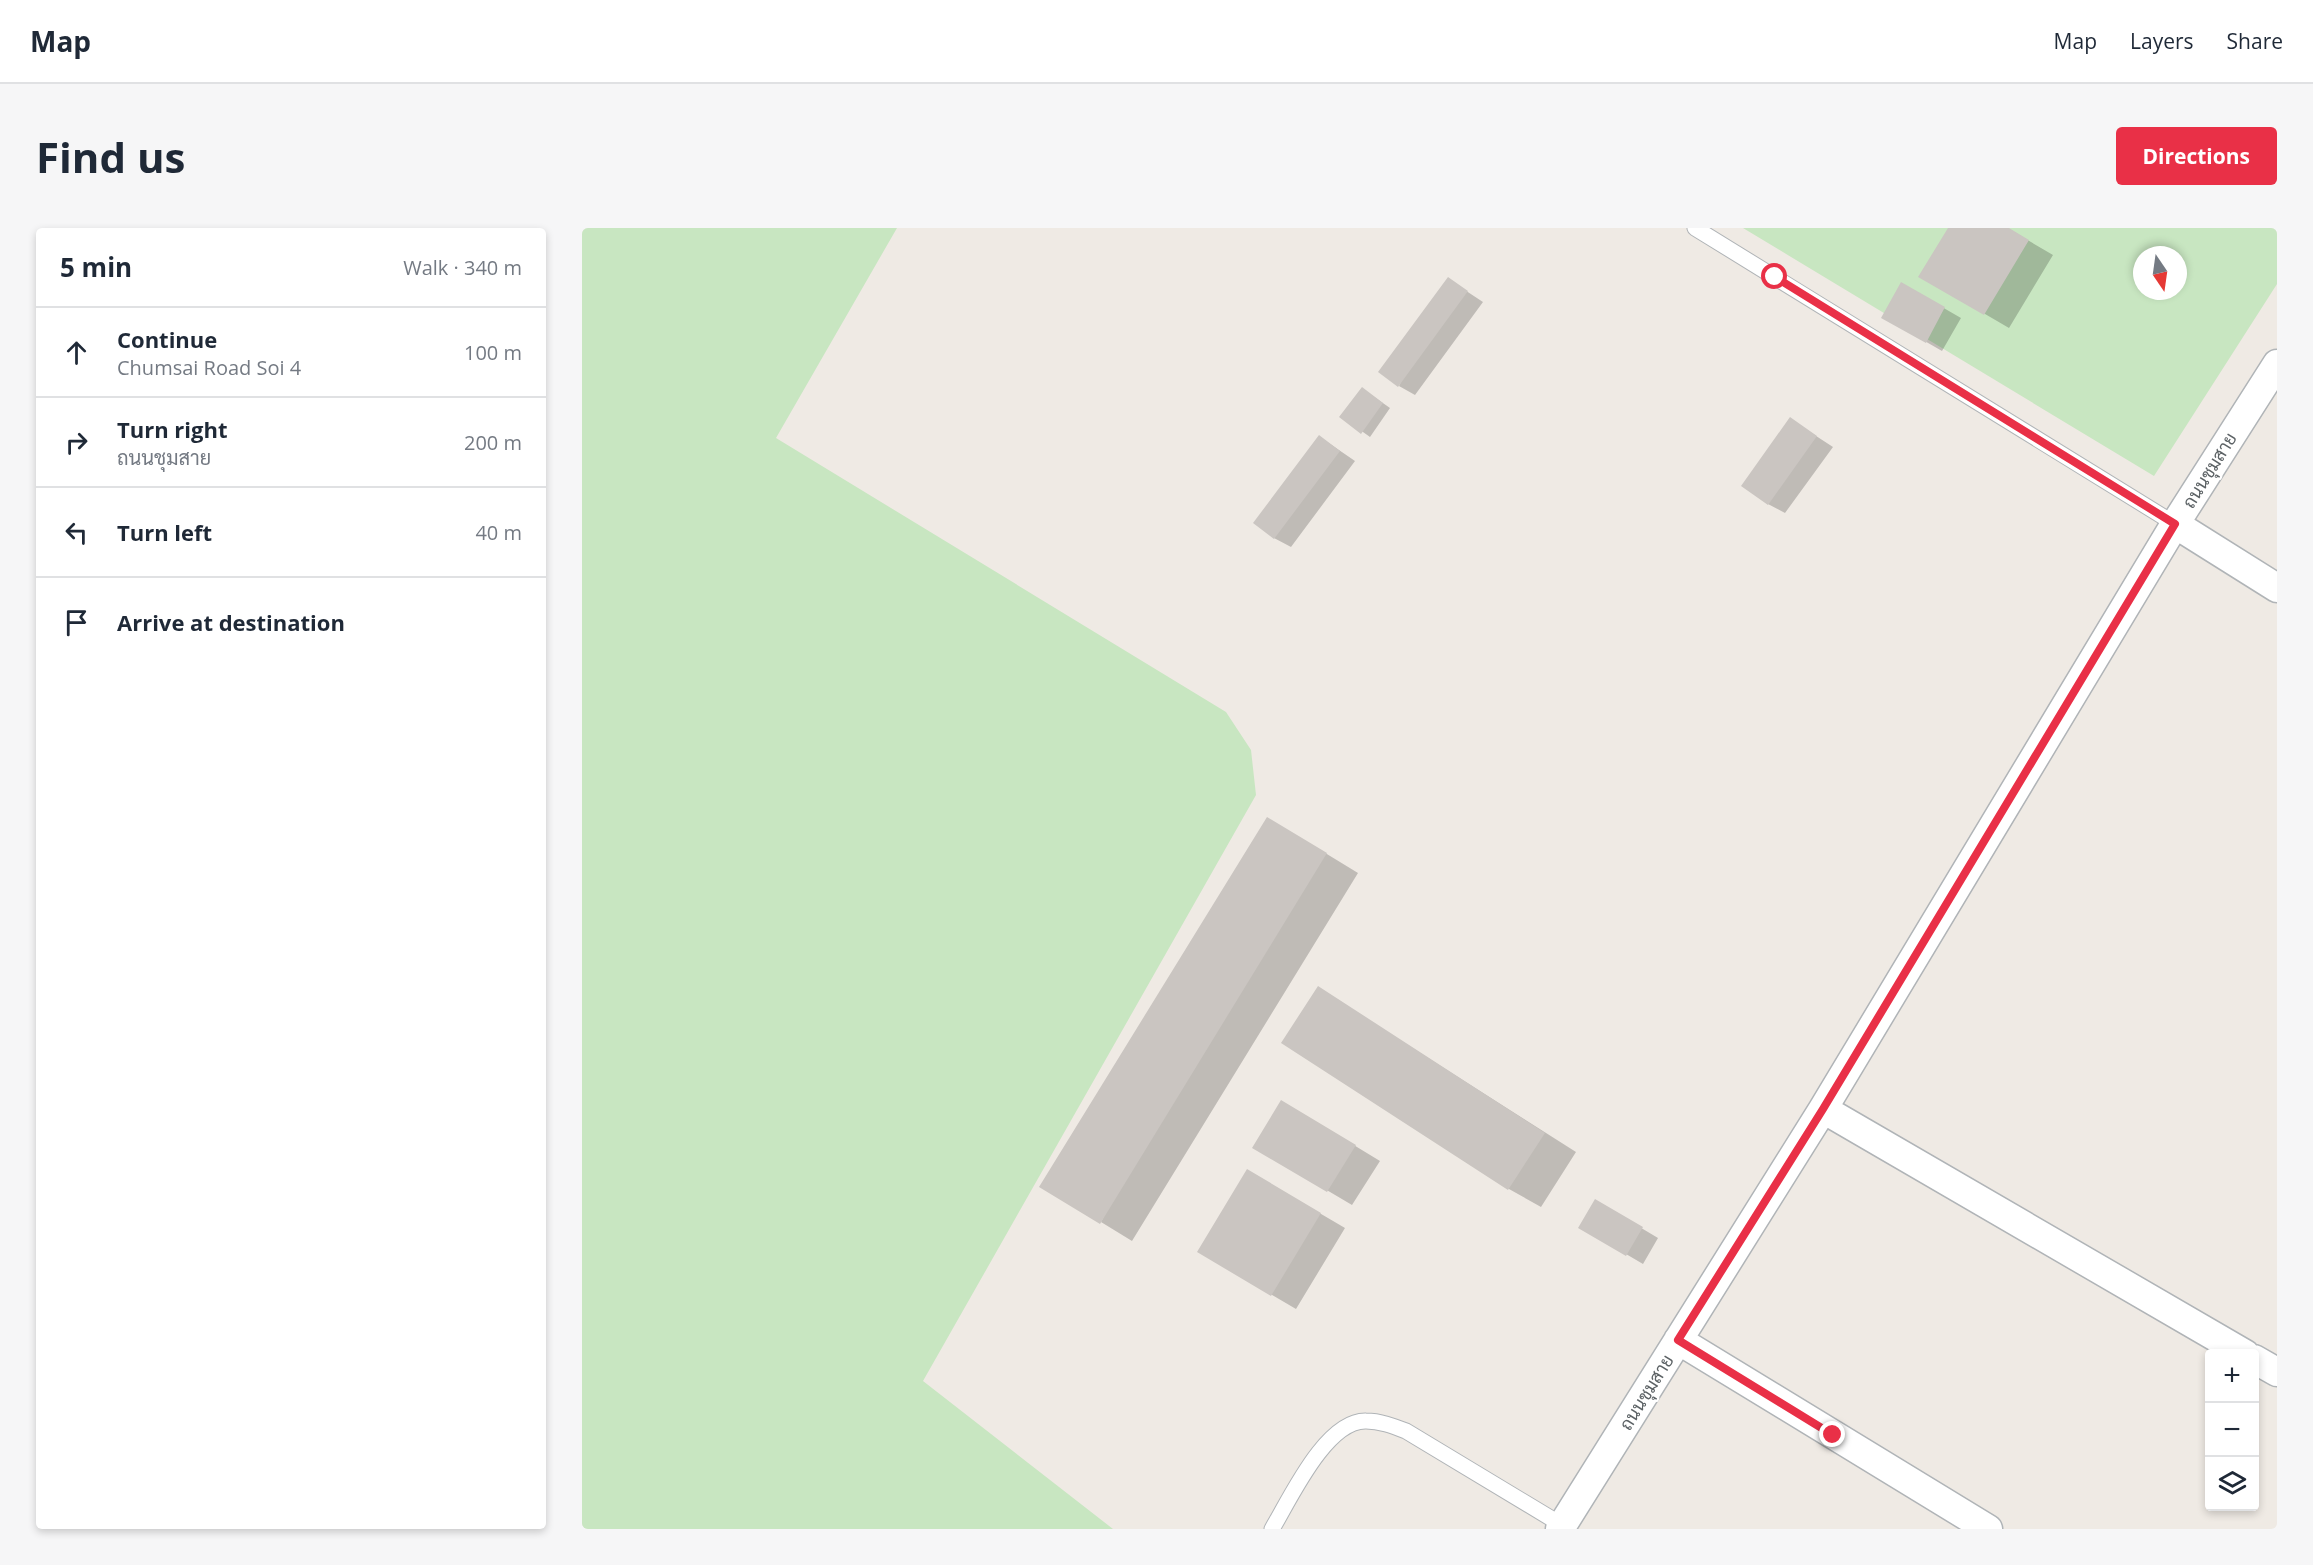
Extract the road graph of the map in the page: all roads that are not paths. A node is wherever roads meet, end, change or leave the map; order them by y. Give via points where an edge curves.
1 (1695, 228) edge
2 (2277, 363) edge
3 (2175, 524) junction
4 (2277, 588) edge
5 (1823, 1109) junction
6 (1678, 1340) junction
7 (2238, 1349) edge
8 (2259, 1362) edge
9 (2277, 1372) edge
10 (1561, 1527) edge
11 (1272, 1529) edge
12 (1988, 1529) edge

1 - 3 lane
2 - 3 street, ถนนชุมสาย
3 - 4 street
3 - 5 street, ถนนชุมสาย
5 - 6 street, ถนนชุมสาย
5 - 7 street
6 - 10 street, ถนนชุมสาย
6 - 12 street
8 - 9 street
10 - 11 lane via 1406,1431 1364,1420 1345,1426 1330,1438

